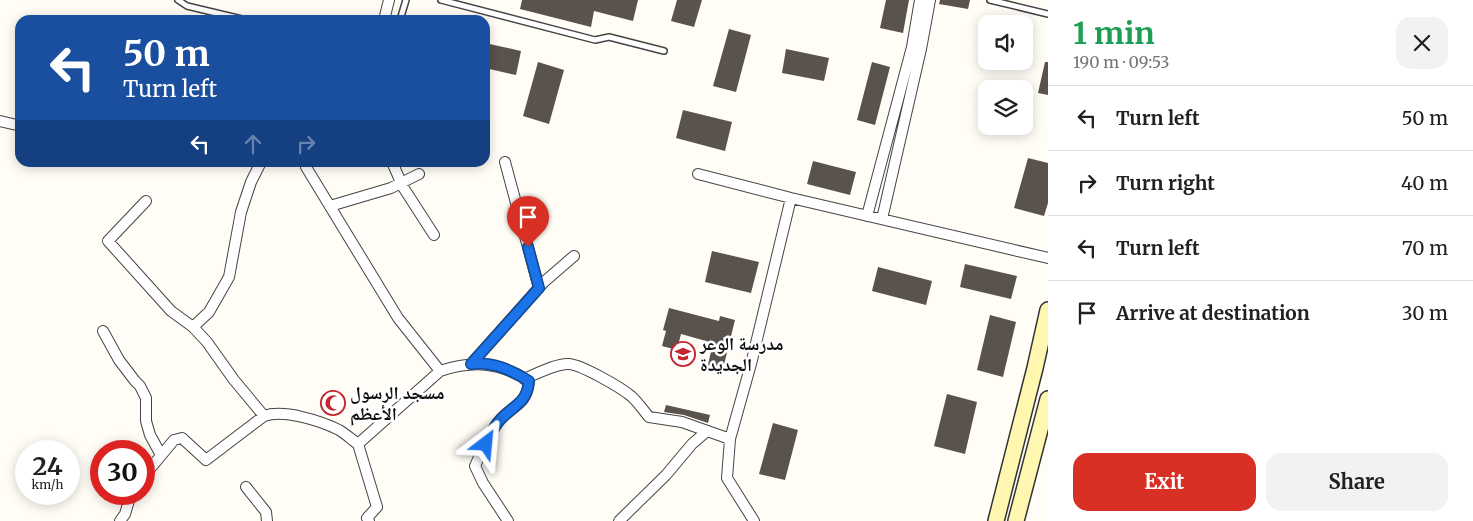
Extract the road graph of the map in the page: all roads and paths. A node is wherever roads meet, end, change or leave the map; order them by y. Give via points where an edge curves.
1 (178, 0) edge
2 (389, 0) edge
3 (406, 0) edge
4 (442, 0) edge
5 (920, 0) edge
6 (930, 0) edge
7 (990, 0) edge
8 (1048, 14) edge
9 (225, 15) edge
10 (385, 15) edge
11 (402, 15) edge
12 (664, 51) dead end
13 (0, 121) edge
14 (15, 125) edge
15 (505, 162) dead end
16 (258, 167) edge
17 (307, 167) edge
18 (394, 167) edge
19 (419, 174) dead end
20 (698, 174) dead end
21 (401, 182) junction
22 (791, 198) junction
23 (146, 201) dead end
24 (330, 206) junction
25 (867, 216) junction
26 (882, 219) junction
27 (434, 235) dead end
28 (574, 256) dead end
29 (1048, 258) edge
30 (539, 288) junction
31 (1048, 310) edge
32 (193, 327) junction
33 (103, 331) dead end
34 (471, 364) junction
35 (440, 371) junction
36 (524, 378) junction
37 (1048, 399) edge
38 (264, 416) junction
39 (707, 431) junction
40 (730, 439) junction
41 (358, 444) junction
42 (161, 455) junction
43 (155, 462) edge
44 (246, 487) dead end
45 (128, 505) edge
46 (365, 520) edge
47 (120, 521) edge
48 (267, 521) edge
49 (508, 521) edge
50 (620, 521) edge
51 (754, 521) edge
52 (996, 521) edge
53 (1016, 521) edge

1 - 9 lane via 187,6
2 - 10 street
3 - 11 lane
4 - 12 lane via 595,40 609,37
5 - 25 street via 912,47
6 - 26 street
7 - 8 lane
13 - 14 street
15 - 30 street
16 - 32 street via 240,212 229,277 209,312
17 - 24 street
18 - 21 street
19 - 21 street
20 - 22 street
21 - 24 street
21 - 27 street
22 - 25 street
22 - 40 street
23 - 32 street via 108,241 170,311
24 - 35 street via 398,318
25 - 26 street
26 - 29 street
28 - 30 street
30 - 34 street
31 - 52 main road
32 - 38 street
33 - 42 street via 146,398 146,420
34 - 35 street
34 - 36 street via 494,365
35 - 41 street
36 - 39 street via 569,364 623,390 649,417 682,422
36 - 49 street via 529,381 528,392 499,421 475,466
37 - 53 main road
38 - 41 street via 294,416 316,421 340,431
38 - 42 street via 206,460 182,438 174,440
39 - 40 street
39 - 50 street
40 - 51 street via 727,478
41 - 46 street via 377,507
42 - 43 street
44 - 48 street via 266,512
45 - 47 street

